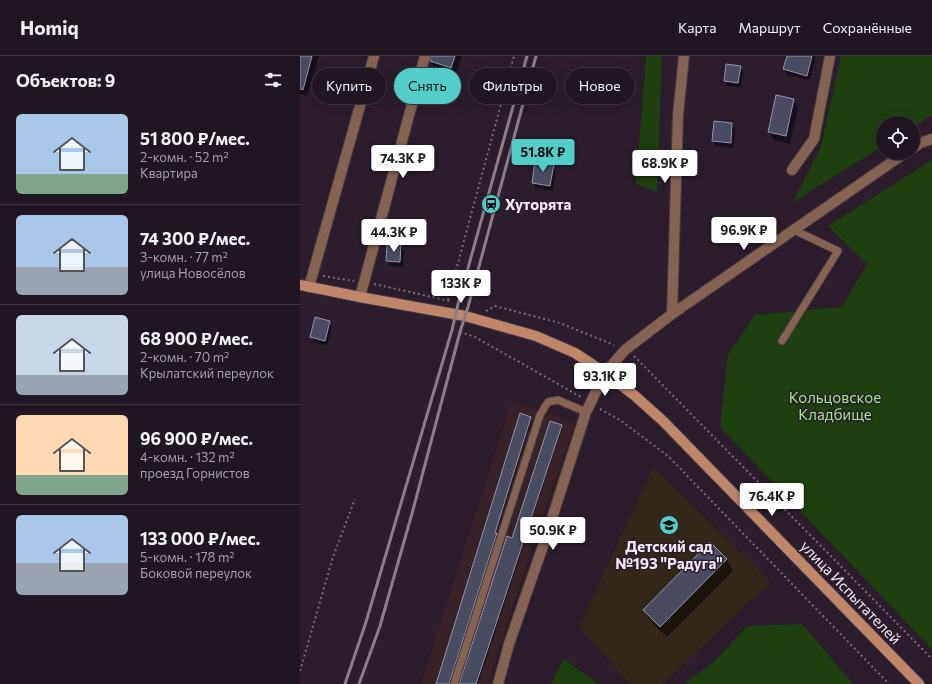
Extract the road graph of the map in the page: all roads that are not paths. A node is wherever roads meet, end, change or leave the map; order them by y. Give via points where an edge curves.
1 (374, 56) edge
2 (425, 56) edge
3 (684, 56) edge
4 (830, 56) edge
5 (932, 139) edge
6 (920, 143) edge
7 (895, 160) edge
8 (792, 170) dead end
9 (794, 230) junction
10 (305, 286) edge
11 (360, 297) junction
12 (672, 314) junction
13 (782, 341) dead end
14 (605, 373) junction
15 (588, 408) junction
16 (454, 684) edge
17 (498, 684) edge
18 (919, 684) edge

1 - 10 street
2 - 11 street
3 - 12 street via 678,115
4 - 8 street via 814,139
5 - 6 street
7 - 9 street
9 - 12 street
9 - 13 lane via 838,252
10 - 11 main road, улица Испытателей
11 - 14 main road, улица Испытателей via 465,316 536,336 575,353
12 - 14 street via 625,350
14 - 15 street
14 - 18 main road, улица Испытателей via 663,421
15 - 16 lane via 558,400 548,402 540,415
15 - 17 street

